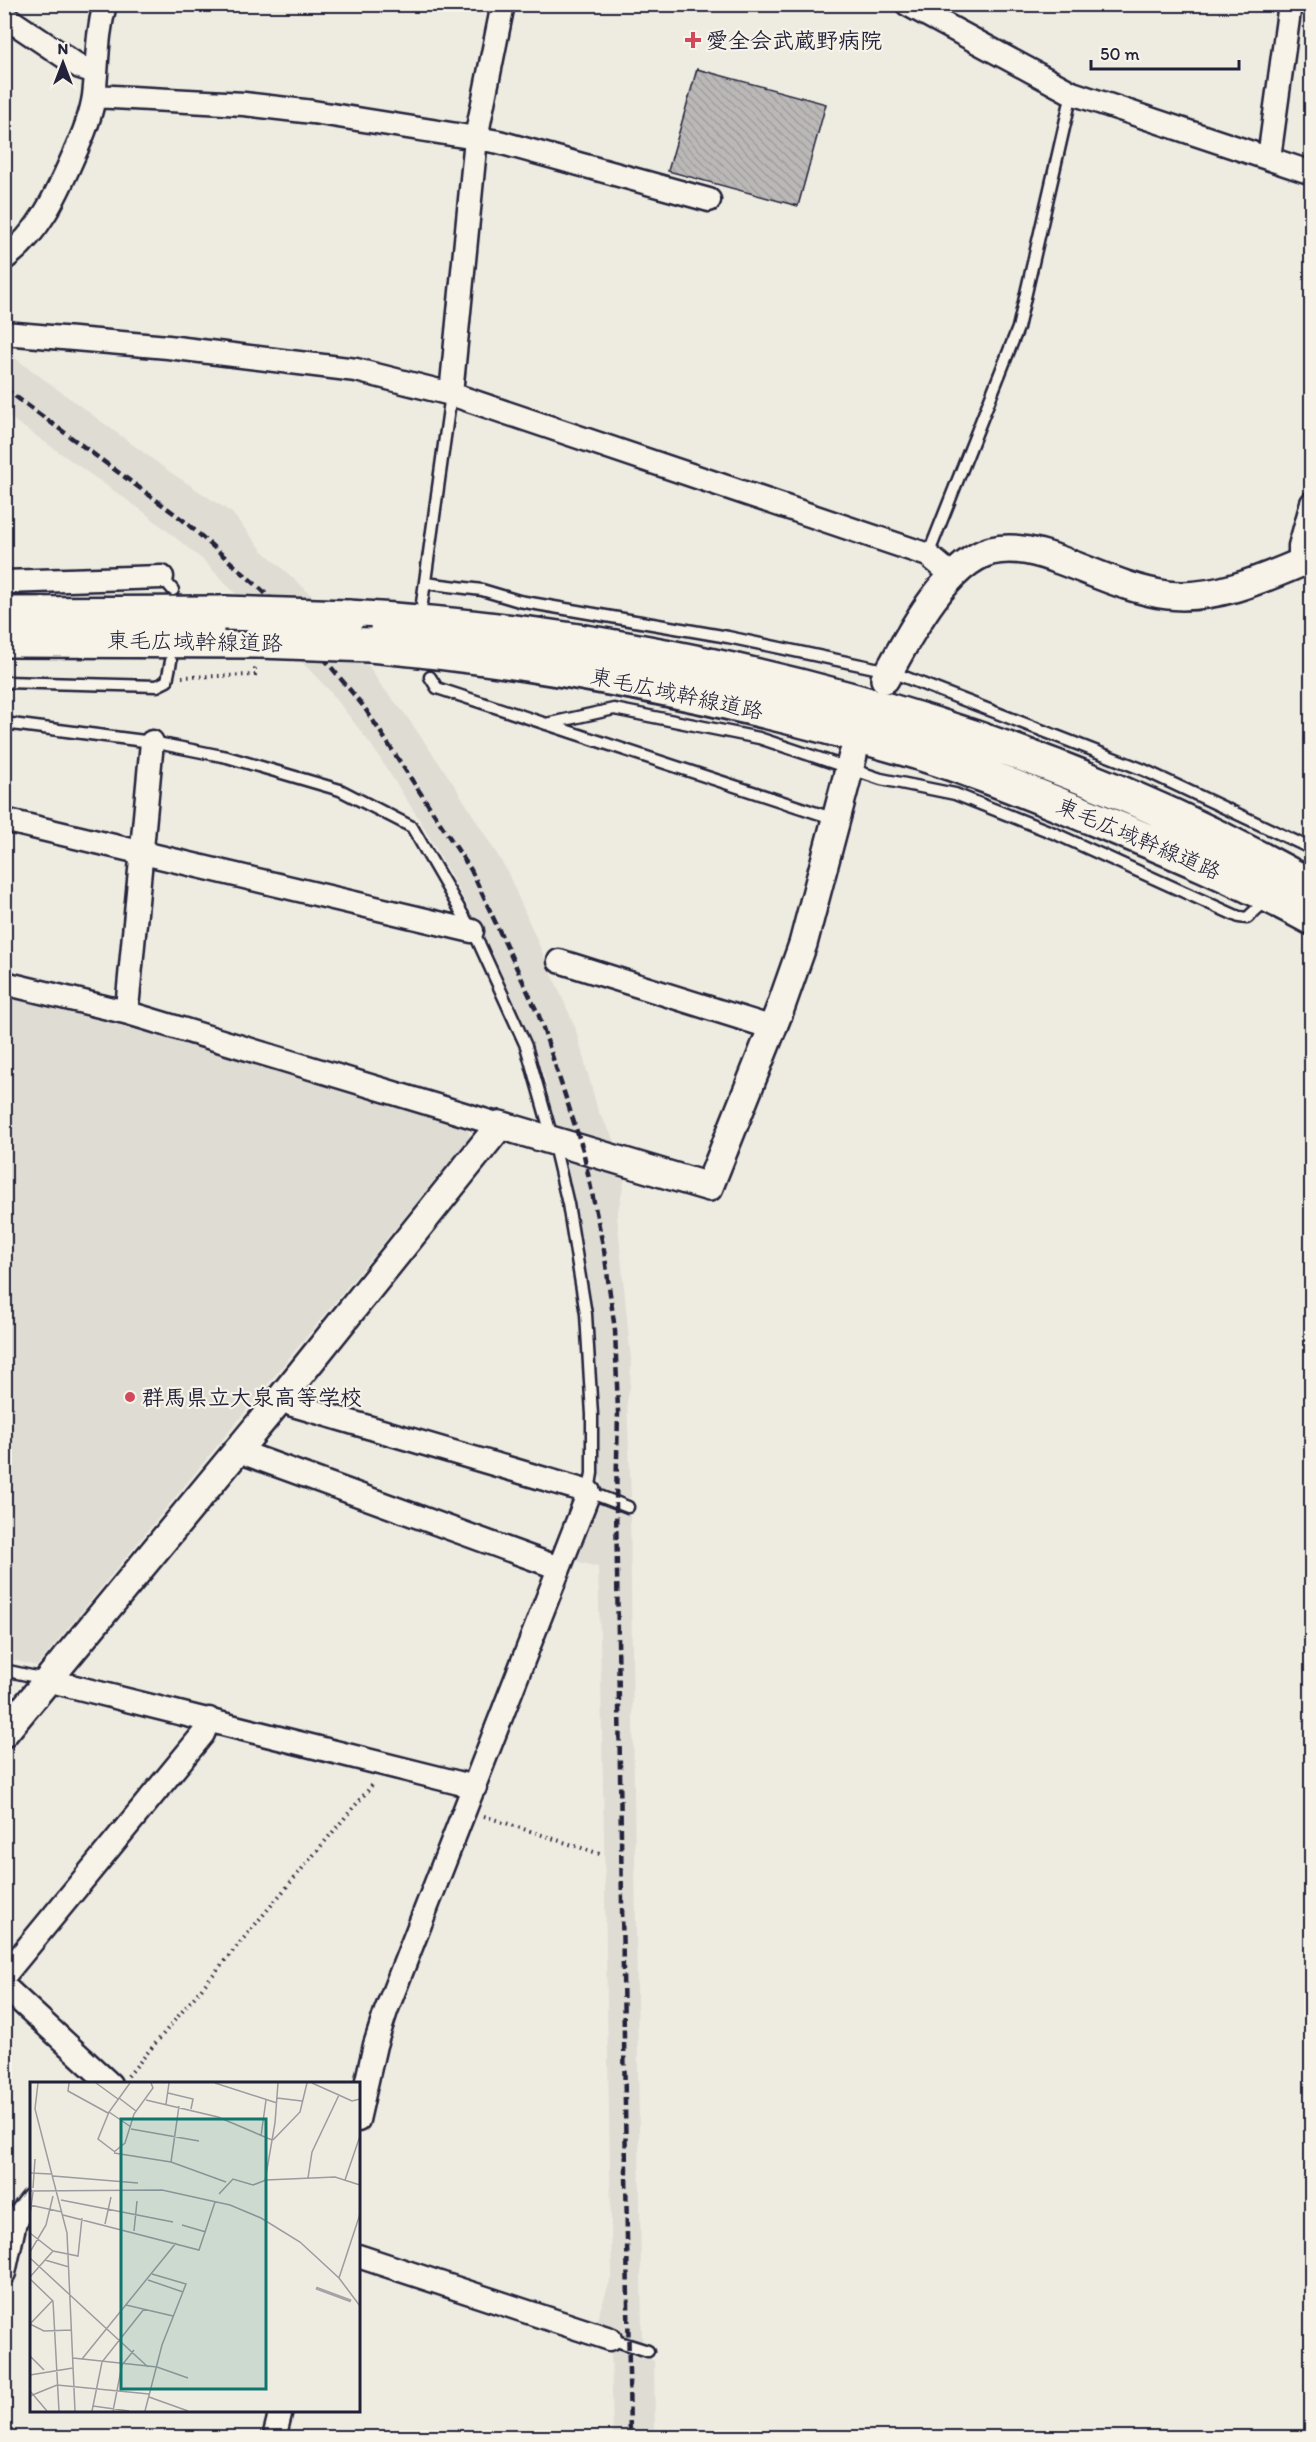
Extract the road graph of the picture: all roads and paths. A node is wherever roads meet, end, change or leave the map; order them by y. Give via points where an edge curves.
1 (105, 4) edge
2 (503, 4) edge
3 (907, 4) edge
4 (1290, 4) edge
5 (4, 16) edge
6 (95, 72) junction
7 (1072, 93) junction
8 (94, 96) junction
9 (476, 138) junction
10 (1269, 158) junction
11 (1311, 173) edge
12 (709, 200) dead end
13 (4, 259) edge
14 (4, 333) edge
15 (451, 394) junction
16 (1311, 502) edge
17 (928, 555) junction
18 (1306, 561) edge
19 (953, 576) junction
20 (4, 582) edge
21 (425, 583) junction
22 (167, 584) dead end
23 (422, 603) dead end
24 (4, 614) edge
25 (4, 640) edge
26 (253, 654) junction
27 (171, 661) dead end
28 (887, 675) junction
29 (189, 676) dead end
30 (430, 677) dead end
31 (4, 682) edge
32 (4, 723) edge
33 (546, 724) junction
34 (152, 742) junction
35 (851, 762) junction
36 (836, 819) junction
37 (4, 820) edge
38 (1311, 849) edge
39 (142, 854) junction
40 (1311, 887) edge
41 (1266, 893) junction
42 (1311, 918) edge
43 (472, 932) junction
44 (559, 961) dead end
45 (4, 983) edge
46 (125, 1012) junction
47 (772, 1028) junction
48 (500, 1125) junction
49 (553, 1141) junction
50 (281, 1398) junction
51 (249, 1455) dead end
52 (589, 1492) junction
53 (628, 1507) dead end
54 (559, 1568) junction
55 (4, 1670) edge
56 (47, 1680) junction
57 (209, 1719) junction
58 (4, 1733) edge
59 (390, 1764) junction
60 (475, 1786) junction
61 (466, 1810) junction
62 (600, 1854) dead end
63 (4, 1976) edge
64 (4, 1986) edge
65 (108, 2082) edge
66 (124, 2082) edge
67 (360, 2111) edge
68 (30, 2203) edge
69 (17, 2221) edge
70 (360, 2257) edge
71 (4, 2273) edge
72 (610, 2339) joint
73 (648, 2351) dead end
74 (280, 2412) edge
75 (274, 2438) edge

1 - 6 street
2 - 9 street
3 - 7 street
4 - 10 street
5 - 6 street via 80,67
6 - 8 street
7 - 10 street
7 - 17 lane via 1018,328
8 - 9 street via 244,104
8 - 13 street via 84,132 44,217
9 - 12 street
9 - 15 street
10 - 11 street
14 - 15 street via 342,367
15 - 17 street
15 - 21 lane
16 - 18 street via 1300,546
17 - 19 street
18 - 19 street via 1250,583 1194,596 1134,589 1017,549 990,551
19 - 28 street via 929,606
20 - 22 street
21 - 23 lane
21 - 28 lane via 482,590 519,601 728,637
24 - 40 highway, 東毛広域幹線道路, bridge via 348,617 564,640 730,670 884,709 1023,756 1183,821
25 - 26 highway, 東毛広域幹線道路
26 - 29 path via 255,675
26 - 41 highway, 東毛広域幹線道路, bridge via 370,645 422,650 617,679 762,710 897,746 987,777 1169,849
27 - 31 lane via 167,681 157,686
28 - 38 lane via 1144,770
30 - 33 lane via 437,688
32 - 34 lane
33 - 35 lane via 614,709 759,738
33 - 36 lane
34 - 39 street
34 - 43 lane via 227,757 340,790 407,823
35 - 36 street
35 - 41 lane via 881,779 955,794 1056,834 1239,917 1247,918
36 - 47 street via 803,944
37 - 39 street
39 - 43 street
39 - 46 street
41 - 42 highway, 東毛広域幹線道路
43 - 49 lane via 526,1046
44 - 47 street
45 - 46 street
46 - 48 street
47 - 49 street via 709,1187
48 - 49 street
48 - 50 street
49 - 52 lane via 586,1314 592,1415
50 - 52 street via 293,1405
50 - 56 street
51 - 54 street
52 - 53 lane
52 - 54 street
54 - 60 street
55 - 56 lane
56 - 57 street
56 - 58 street
57 - 59 street
57 - 63 street via 203,1734
59 - 60 street
59 - 66 path
60 - 61 street
61 - 62 path
61 - 67 street via 386,2011
64 - 65 street
68 - 69 street
69 - 71 street
70 - 72 street
72 - 73 lane
74 - 75 street

